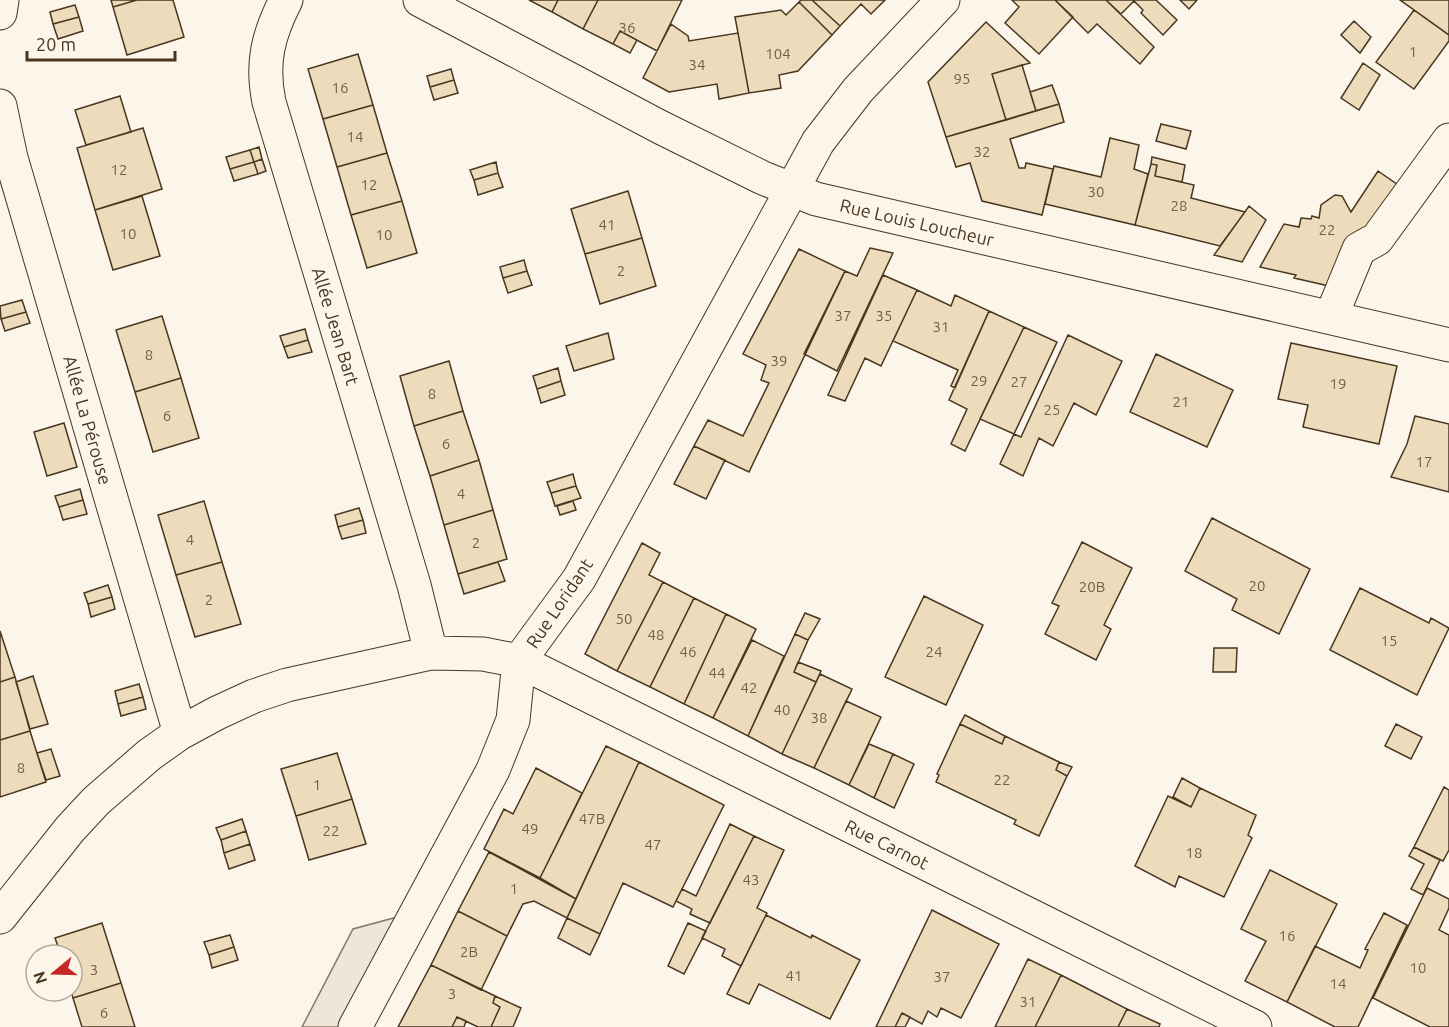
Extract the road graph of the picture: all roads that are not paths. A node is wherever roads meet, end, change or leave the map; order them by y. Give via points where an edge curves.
1 (2, 0) edge
2 (286, 0) edge
3 (420, 0) edge
4 (943, 0) edge
5 (0, 13) edge
6 (0, 106) edge
7 (1449, 140) edge
8 (792, 188) junction
9 (1331, 317) junction
10 (1449, 345) edge
11 (431, 653) junction
12 (519, 661) junction
13 (180, 733) junction
14 (0, 917) edge
15 (355, 1027) edge
16 (1255, 1027) edge

1 - 5 street
2 - 11 street, Allée Jean Bart via 272,30 264,66 269,102 411,574
3 - 8 street, Rue Louis Loucheur via 679,137
4 - 8 street, Rue Loridant via 835,117
6 - 13 street, Allée La Pérouse via 14,169
7 - 9 street via 1377,239 1359,249
8 - 9 street, Rue Louis Loucheur via 816,199
8 - 12 street, Rue Loridant via 579,579
9 - 10 street, Rue Louis Loucheur
11 - 12 street, Rue Carnot via 483,654
11 - 13 street, Rue Carnot via 287,685 245,700
12 - 15 street, Rue Loridant via 513,720 494,770
12 - 16 street, Rue Carnot
13 - 14 street, Rue Carnot via 96,801

